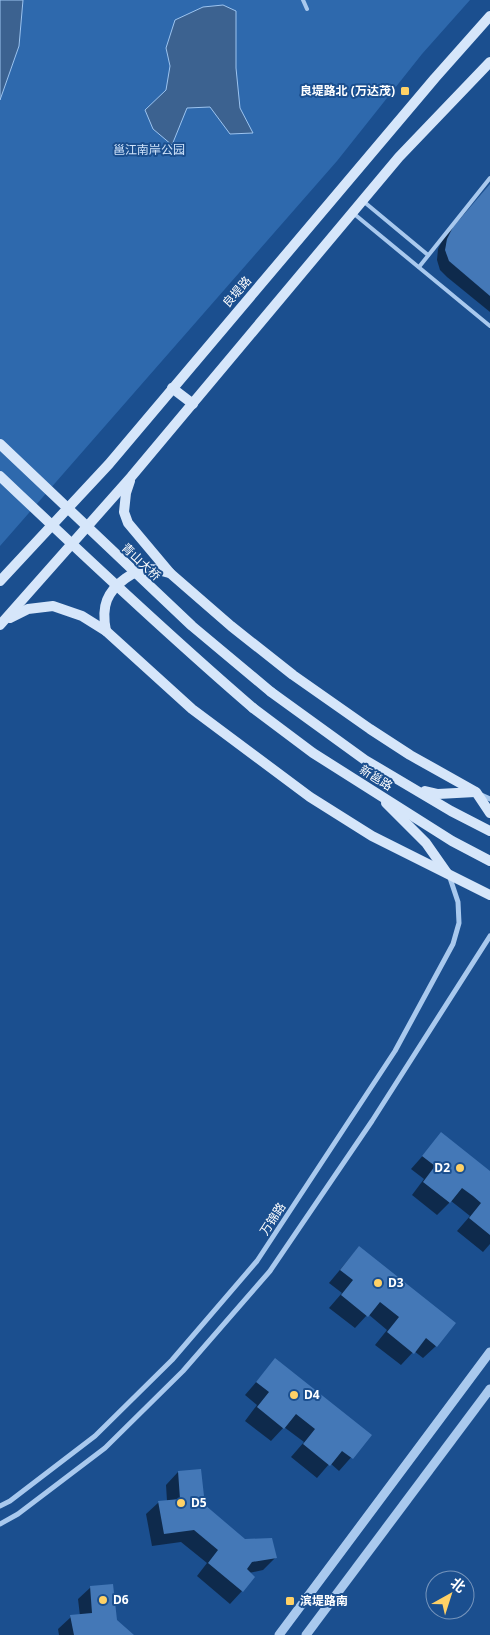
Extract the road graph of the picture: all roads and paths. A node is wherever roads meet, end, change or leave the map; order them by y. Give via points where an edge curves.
1 (303, 0) edge
2 (307, 9) dead end
3 (490, 16) edge
4 (490, 62) edge
5 (490, 178) edge
6 (363, 201) junction
7 (353, 213) junction
8 (428, 256) junction
9 (419, 267) junction
10 (490, 326) edge
11 (172, 388) junction
12 (193, 404) junction
13 (0, 444) edge
14 (0, 476) edge
15 (131, 477) junction
16 (170, 573) junction
17 (0, 581) edge
18 (2, 623) edge
19 (106, 631) junction
20 (271, 692) joint
21 (414, 788) junction
22 (476, 792) junction
23 (377, 794) junction
24 (490, 799) edge
25 (490, 813) edge
26 (490, 830) edge
27 (490, 861) edge
28 (449, 875) junction
29 (490, 895) edge
30 (490, 936) edge
31 (490, 1352) edge
32 (490, 1389) edge
33 (0, 1506) edge
34 (0, 1524) edge
35 (279, 1635) edge
36 (306, 1635) edge

1 - 2 lane
3 - 11 main road, 良堤路
4 - 6 main road
5 - 8 lane
6 - 7 main road
6 - 8 lane
7 - 9 lane
7 - 12 main road
8 - 9 lane
9 - 10 lane
11 - 12 main road
11 - 17 main road, 良堤路 via 109,464
12 - 15 main road
13 - 20 main road, 青山大桥, bridge via 185,620
14 - 23 main road, 新邕路, bridge via 97,569 253,708 313,753
15 - 16 main road via 124,512 128,523
15 - 18 main road
16 - 19 main road via 137,570 120,583 107,599 104,614
16 - 22 main road via 301,681 410,755
18 - 19 main road via 28,609 53,606 82,616
19 - 28 main road via 192,709 310,797 372,836
20 - 21 main road, 新邕路 via 366,760
21 - 22 main road via 438,794
21 - 26 main road, 新邕路
22 - 24 street
22 - 25 main road
23 - 27 main road, 新邕路
23 - 28 main road via 426,843
28 - 29 main road
28 - 33 street, 万锦路 via 458,902 459,922 453,944 395,1051 258,1261 172,1360 95,1436
30 - 34 street via 372,1121 270,1271 183,1371 105,1448
31 - 35 street
32 - 36 street

